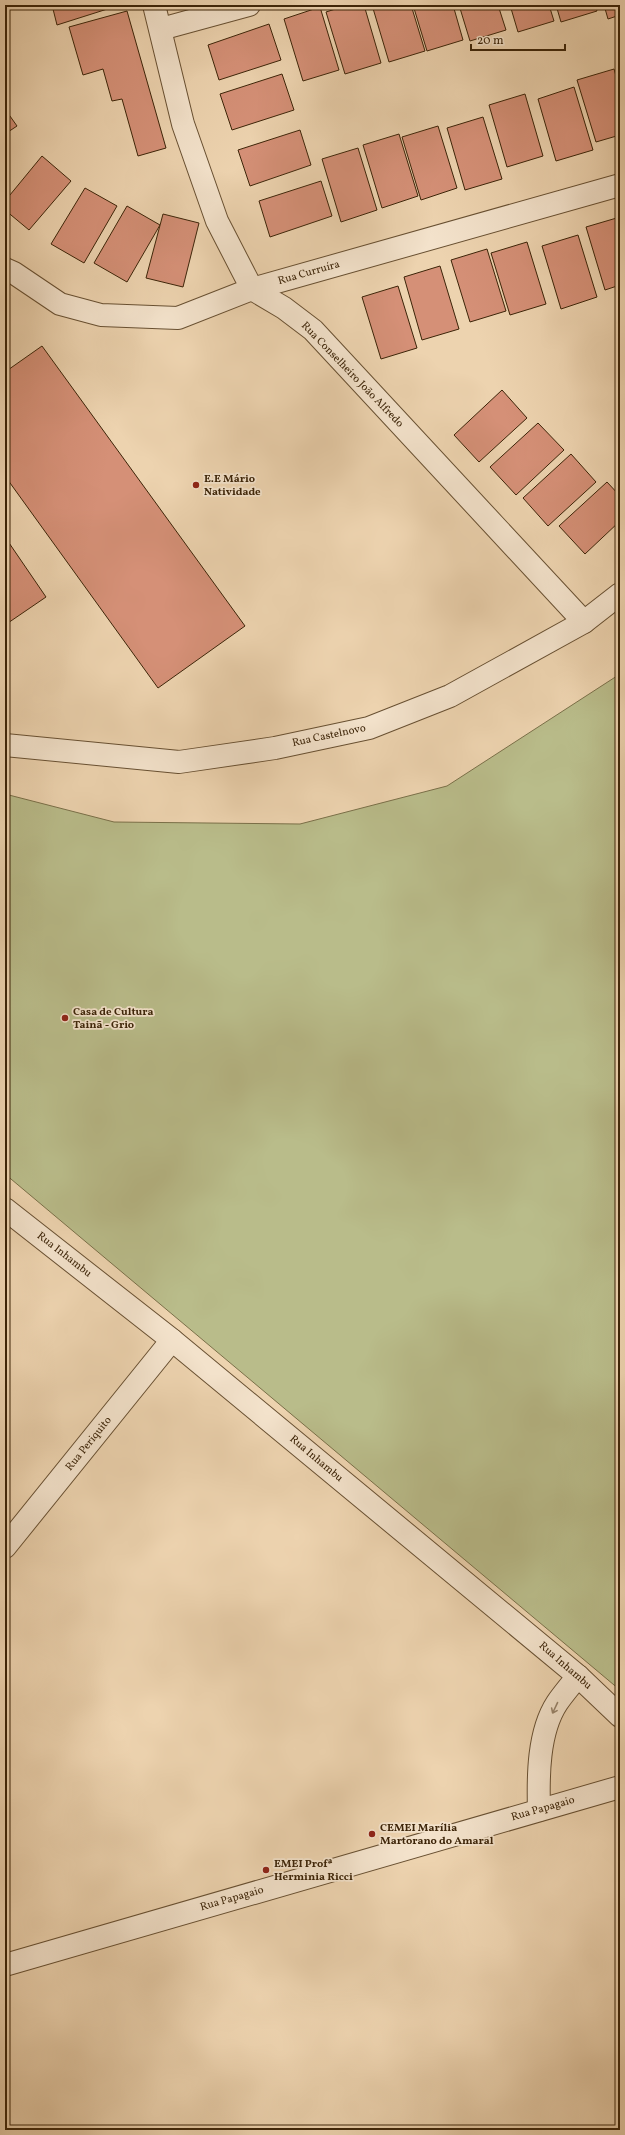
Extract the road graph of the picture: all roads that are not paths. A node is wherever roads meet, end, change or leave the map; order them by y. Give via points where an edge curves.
1 (154, 5) edge
2 (249, 5) edge
3 (161, 29) junction
4 (620, 185) edge
5 (5, 269) edge
6 (252, 289) junction
7 (620, 594) edge
8 (584, 622) junction
9 (5, 745) edge
10 (5, 1209) edge
11 (172, 1340) junction
12 (5, 1547) edge
13 (578, 1676) junction
14 (620, 1716) edge
15 (620, 1787) edge
16 (539, 1810) junction
17 (5, 1965) edge

1 - 3 street
2 - 3 street
3 - 6 street via 188,139 217,221
4 - 6 street, Rua Curruíra
5 - 6 street, Rua Curruíra via 60,304 102,315 178,318
6 - 8 street, Rua Conselheiro João Alfredo via 284,308 313,330
7 - 8 street, Rua Castelnovo
8 - 9 street, Rua Castelnovo via 450,696 369,728 275,748 179,762
10 - 11 street, Rua Inhambu
11 - 12 street, Rua Periquito
11 - 13 street, Rua Inhambu
13 - 14 street, Rua Inhambu
13 -> 16 street via 556,1704 544,1738 538,1780
15 - 16 street, Rua Papagaio
16 - 17 street, Rua Papagaio

